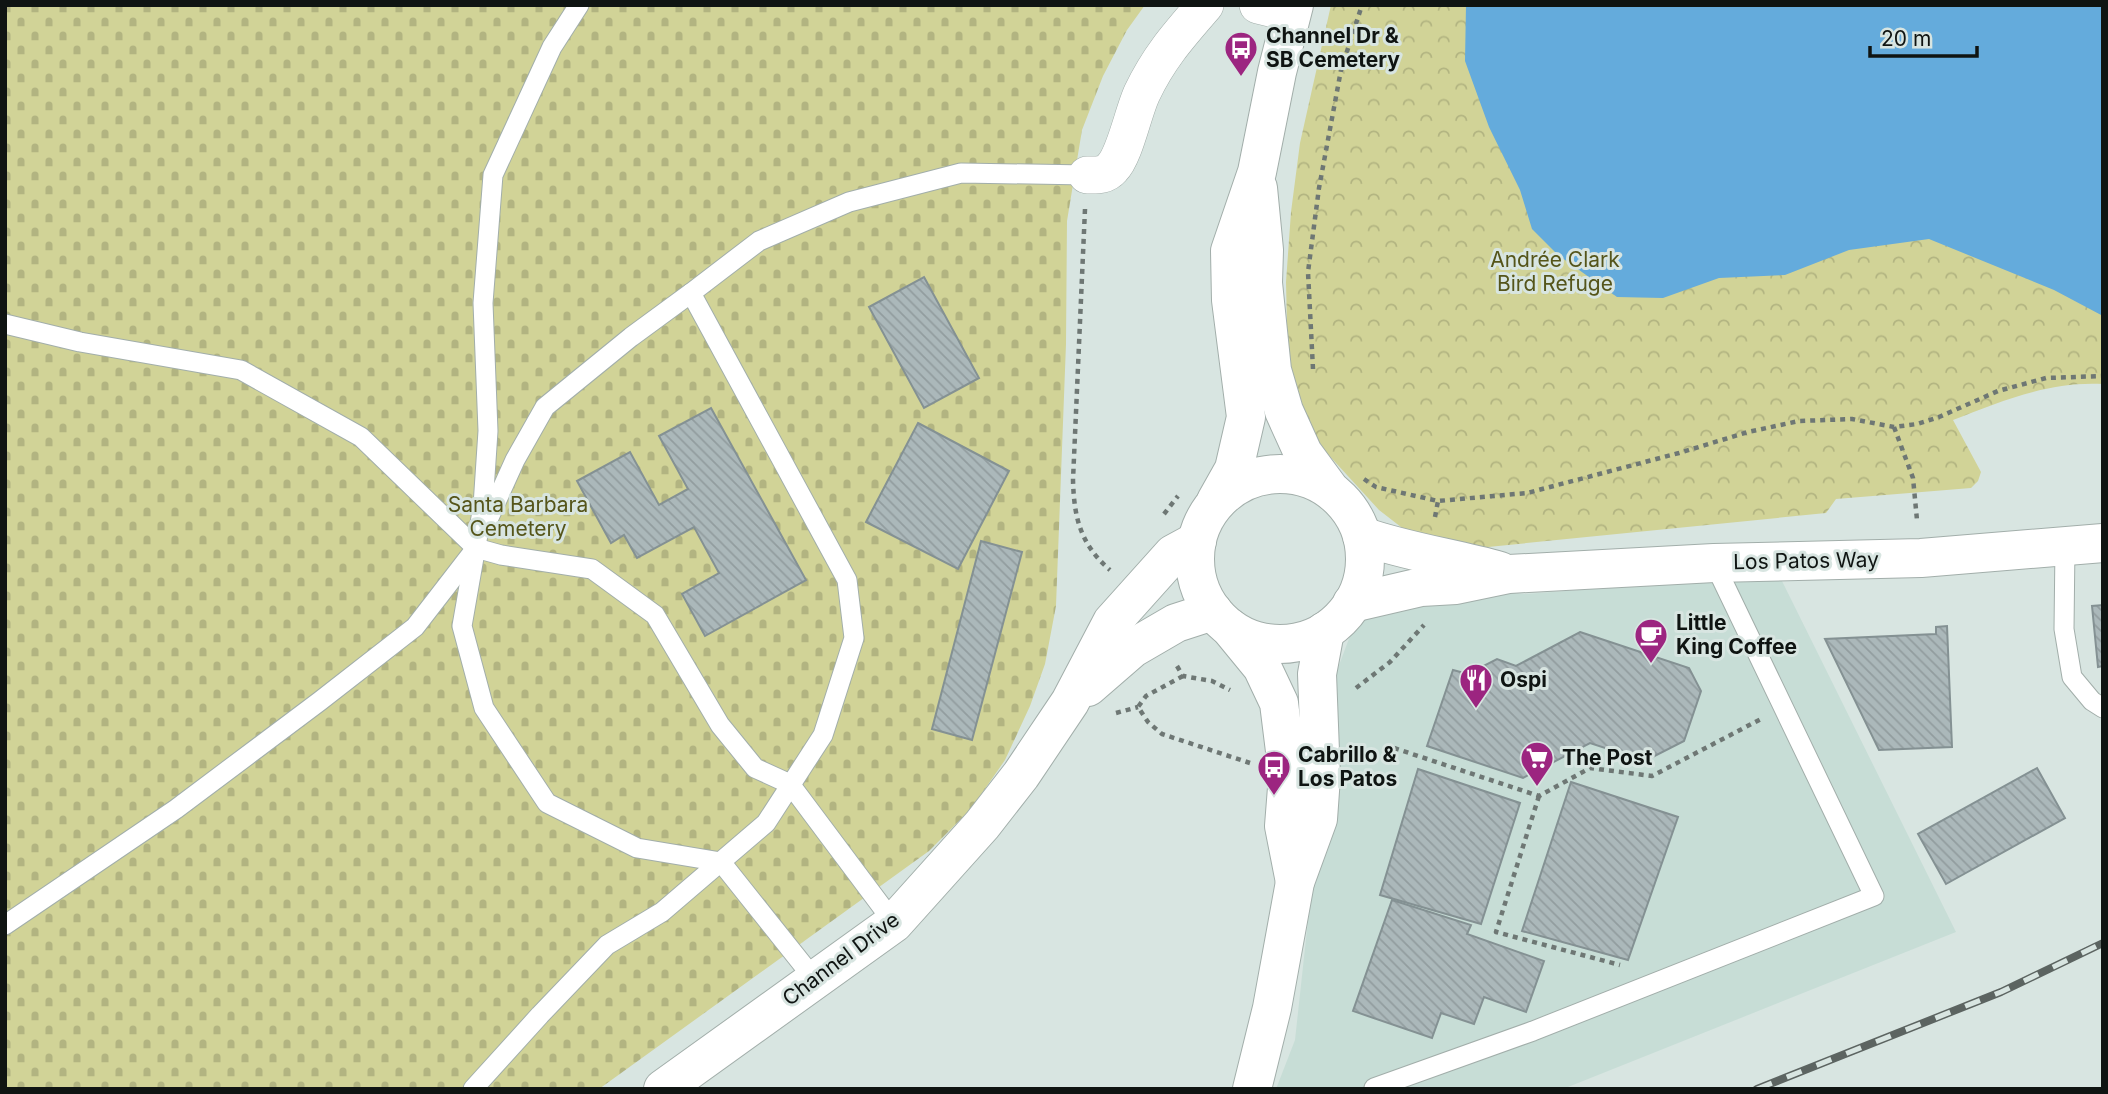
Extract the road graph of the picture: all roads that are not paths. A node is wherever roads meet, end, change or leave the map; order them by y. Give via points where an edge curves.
1 (579, 5) edge
2 (1205, 5) edge
3 (1281, 8) edge
4 (1257, 172) junction
5 (1086, 186) joint
6 (691, 293) junction
7 (5, 324) edge
8 (1343, 482) junction
9 (1213, 506) junction
10 (1362, 536) junction
11 (1197, 541) junction
12 (2103, 543) edge
13 (2065, 546) junction
14 (476, 548) junction
15 (1714, 563) junction
16 (1509, 573) junction
17 (1352, 603) junction
18 (1221, 619) junction
19 (1325, 631) junction
20 (1070, 702) junction
21 (2103, 708) edge
22 (790, 784) junction
23 (721, 862) junction
24 (1295, 882) junction
25 (894, 923) junction
26 (5, 925) edge
27 (815, 980) junction
28 (1374, 1088) edge
29 (473, 1089) edge
30 (663, 1089) edge
31 (1252, 1089) edge

1 - 14 lane via 552,47 493,175 483,303 488,431
2 - 5 street via 1161,57 1112,169
3 - 4 main road
4 - 8 main road via 1272,370 1303,453
4 - 9 main road via 1230,251 1231,300 1246,417 1234,469
5 - 6 lane via 961,173 849,202 760,241
6 - 14 lane via 545,407 515,460
6 - 22 lane via 847,580 855,638 823,735
7 - 14 lane via 241,370 361,437
8 - 9 main road via 1279,474 1254,477
8 - 10 main road via 1344,502
9 - 11 main road
10 - 16 main road, Los Patos Way
10 - 17 main road via 1366,565
11 - 18 main road via 1195,566 1201,589
11 - 20 main road, Channel Drive via 1173,554 1112,622
12 - 13 main road, Los Patos Way
13 - 15 main road, Los Patos Way via 1921,558
13 - 21 lane via 2064,629 2072,677
14 - 22 lane via 593,569 655,615 720,725 755,768
14 - 23 lane via 462,626 484,708 547,803 637,848
14 - 26 lane via 415,628 176,809
15 - 16 main road, Los Patos Way
15 - 28 lane via 1874,896 1533,1031
16 - 17 main road, Los Patos Way
17 - 19 main road
18 - 19 main road via 1247,638 1267,643 1306,640
18 - 20 main road, Channel Drive via 1176,623 1133,648
18 - 24 main road via 1262,667 1279,703 1288,775 1284,826
19 - 24 main road via 1317,674 1318,820
20 - 25 main road, Channel Drive via 982,825
22 - 23 lane via 765,823
22 - 25 lane
23 - 27 lane
23 - 29 lane via 662,912 607,945
24 - 31 main road
25 - 27 main road, Channel Drive
27 - 30 main road, Channel Drive

